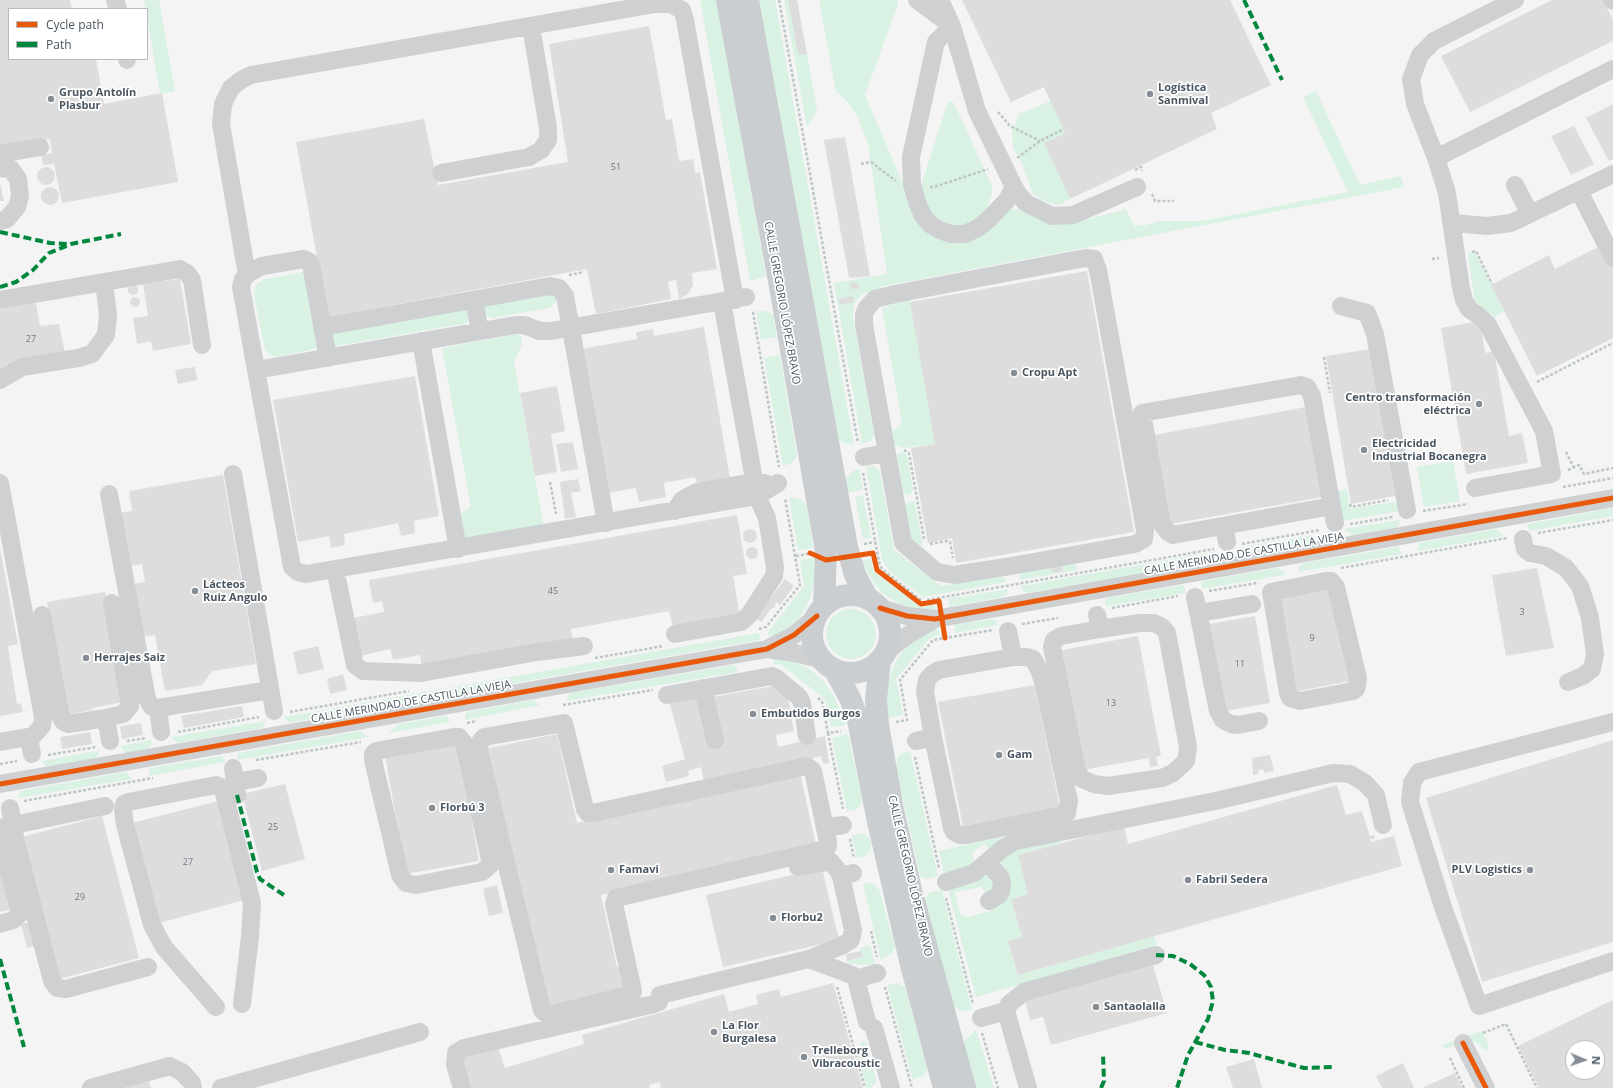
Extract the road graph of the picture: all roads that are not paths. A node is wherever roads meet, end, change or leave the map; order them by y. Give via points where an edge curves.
1 (727, 0) edge
2 (748, 0) edge
3 (917, 0) edge
4 (940, 0) edge
5 (1515, 0) edge
6 (531, 26) junction
7 (952, 26) junction
8 (1613, 69) edge
9 (40, 147) dead end
10 (0, 154) edge
11 (1436, 158) junction
12 (0, 168) edge
13 (441, 173) dead end
14 (1613, 174) edge
15 (1515, 185) dead end
16 (1014, 187) junction
17 (1137, 187) dead end
18 (1579, 191) junction
19 (1530, 214) junction
20 (0, 221) edge
21 (1453, 223) junction
22 (1613, 258) edge
23 (247, 275) junction
24 (104, 282) junction
25 (0, 300) edge
26 (474, 300) junction
27 (734, 300) junction
28 (1341, 306) dead end
29 (322, 327) junction
30 (570, 329) junction
31 (480, 331) junction
32 (421, 342) junction
33 (202, 345) dead end
34 (328, 358) junction
35 (256, 370) junction
36 (0, 380) edge
37 (892, 451) junction
38 (862, 459) road end
39 (232, 474) dead end
40 (0, 483) edge
41 (753, 488) junction
42 (1474, 488) dead end
43 (109, 494) dead end
44 (1613, 498) edge
45 (1406, 504) road end
46 (674, 511) junction
47 (606, 523) junction
48 (1225, 534) joint
49 (1523, 539) dead end
50 (458, 549) junction
51 (335, 569) junction
52 (1294, 583) joint
53 (874, 603) junction
54 (112, 604) dead end
55 (1252, 604) dead end
56 (820, 611) junction
57 (42, 615) dead end
58 (938, 618) junction
59 (1099, 622) joint
60 (1008, 631) dead end
61 (675, 634) dead end
62 (584, 646) dead end
63 (767, 649) junction
64 (883, 656) junction
65 (1013, 657) junction
66 (828, 664) junction
67 (1568, 682) dead end
68 (702, 688) junction
69 (270, 690) junction
70 (668, 695) dead end
71 (158, 708) junction
72 (274, 711) dead end
73 (106, 718) junction
74 (1258, 721) dead end
75 (1613, 722) edge
76 (161, 732) dead end
77 (461, 733) joint
78 (807, 736) dead end
79 (934, 737) junction
80 (913, 739) road end
81 (715, 740) dead end
82 (110, 741) dead end
83 (0, 742) edge
84 (258, 778) dead end
85 (236, 782) dead end
86 (0, 784) edge
87 (105, 806) dead end
88 (10, 808) dead end
89 (1383, 824) dead end
90 (843, 825) dead end
91 (6, 827) edge
92 (825, 828) junction
93 (0, 839) edge
94 (987, 862) junction
95 (943, 880) road end
96 (705, 889) dead end
97 (989, 900) dead end
98 (0, 924) edge
99 (1156, 955) dead end
100 (809, 959) junction
101 (1613, 961) edge
102 (148, 967) dead end
103 (877, 973) dead end
104 (856, 979) junction
105 (242, 1004) dead end
106 (216, 1007) dead end
107 (1006, 1011) junction
108 (979, 1019) road end
109 (420, 1032) dead end
110 (1463, 1043) dead end
111 (91, 1088) edge
112 (193, 1088) edge
113 (221, 1088) edge
114 (462, 1088) edge
115 (891, 1088) edge
116 (944, 1088) edge
117 (965, 1088) edge
118 (1028, 1088) edge
119 (1486, 1088) edge

1 - 56 main road, CALLE GREGORIO LÓPEZ BRAVO via 826,551 818,557
2 - 53 main road, CALLE GREGORIO LÓPEZ BRAVO via 849,557 855,575
3 - 7 street
4 - 7 street
5 - 11 street via 1434,41 1420,55 1410,79 1415,104
6 - 13 street via 548,140 541,150 529,157
6 - 23 street via 251,75 231,88 223,104 221,124
6 - 27 street via 655,4 671,4 682,10
7 - 16 street via 977,111
7 - 16 street via 936,42 911,157 912,184 917,202 923,216 931,225 951,234 965,234 978,228 1007,200
8 - 11 street
9 - 10 street
11 - 21 street
12 - 20 street via 10,169 18,179 20,196 17,207 7,219
14 - 18 street
15 - 19 street
16 - 17 street via 1026,203 1052,216 1073,215
18 - 19 street
18 - 22 street
19 - 21 street via 1511,223 1487,226
21 - 42 street via 1464,300 1469,309 1488,325 1544,431 1553,479
23 - 29 street via 262,266 304,259 310,262
23 - 35 street via 242,279 241,287
24 - 25 street
24 - 33 street via 180,269 192,280
24 - 36 street via 108,315 106,335 92,354 22,367
26 - 29 street
26 - 30 street via 555,286 564,296
26 - 31 street
27 - 30 street
27 - 41 street
28 - 45 street via 1367,312 1375,334
29 - 34 street
30 - 31 street via 540,331 524,325
30 - 47 street
31 - 32 street
32 - 34 street
32 - 50 street
34 - 35 street
35 - 51 street via 292,567 306,574
37 - 37 street via 903,543 937,572 954,575 1012,573 1135,544 1144,539 1145,530 1094,259 1085,258 902,292 870,304 864,315 864,325
37 - 38 street
39 - 69 street
40 - 83 street via 43,718 42,726 31,746
41 - 46 street
41 - 46 street via 697,492 682,500
41 - 61 street via 767,518 775,558 774,576 749,615 741,622
43 - 71 street via 147,699 152,707
44 - 58 street, CALLE MERINDAD DE CASTILLA LA VIEJA
46 - 47 street
47 - 50 street
48 - 48 street via 1173,535 1162,524 1142,413 1301,385 1307,387 1312,396 1334,514
49 - 67 street via 1525,549 1530,553 1546,556 1566,568 1580,586 1590,618 1595,654 1592,669
50 - 51 street
51 - 62 street via 355,665 363,671 421,673
52 - 52 street via 1271,592 1290,698 1300,701 1353,691 1356,689 1358,678 1336,587 1326,581
53 - 56 main road via 860,596 845,596 830,601
53 - 58 street, CALLE MERINDAD DE CASTILLA LA VIEJA via 907,616
53 - 64 main road via 885,615 890,633
54 - 73 street via 130,706 123,714
55 - 74 street via 1197,605 1218,711 1223,720 1231,724
56 - 63 street, CALLE MERINDAD DE CASTILLA LA VIEJA via 794,635
56 - 66 main road via 814,625 813,639 817,653
57 - 73 street via 61,718 68,724
58 - 64 street, CALLE MERINDAD DE CASTILLA LA VIEJA via 908,635
59 - 59 street via 1061,636 1054,640 1052,647 1077,771 1082,779 1108,786 1162,778 1173,773 1186,761 1188,747 1167,633 1162,626 1154,623
60 - 65 street
63 - 66 street, CALLE MERINDAD DE CASTILLA LA VIEJA via 795,653
63 - 86 street, CALLE MERINDAD DE CASTILLA LA VIEJA
64 - 66 main road via 866,670 858,672 842,672
64 - 117 main road, CALLE GREGORIO LÓPEZ BRAVO via 876,699 877,718 893,810 911,890
65 - 79 street via 939,670 932,674 927,680 925,691
65 - 79 street via 1026,657 1032,660 1039,670 1069,801 1067,813 966,835 954,832
66 - 116 main road, CALLE GREGORIO LÓPEZ BRAVO via 848,694 858,720 911,965
68 - 70 street
68 - 78 street via 748,679 775,677 799,697
68 - 81 street
69 - 71 street
69 - 72 street
71 - 76 street
73 - 82 street
75 - 101 street via 1419,772 1412,783 1410,802 1443,908 1479,1006
77 - 77 street via 491,864 482,872 416,885 406,883 400,875 373,754 382,746 459,737
79 - 80 street
84 - 85 street
87 - 91 street
88 - 91 street
89 - 94 street via 1376,795 1365,783 1350,774 1332,773 1220,800 1016,841
90 - 92 street
91 - 102 street via 52,981 57,988 66,990
92 - 92 street via 812,771 807,766 596,813 585,809 566,725 556,717 484,737 480,742 479,751 542,1010 546,1014 632,994 614,904 616,898 826,849 828,842
93 - 98 street via 19,909 18,916 13,920
94 - 95 street via 974,873
94 - 97 street via 1001,878 1002,883 998,895
96 - 100 street via 831,862 847,875 853,930 850,940 841,946
99 - 107 street via 1024,992 1009,1004
100 - 104 street
100 - 114 street via 660,995 659,1002 654,1004 464,1048 456,1053 455,1065
103 - 104 street
104 - 115 street
105 - 106 street via 252,903 224,794 216,785 143,791 124,804 123,810 152,925 164,946
107 - 108 street
107 - 118 street
109 - 113 street
110 - 119 street
111 - 112 street via 170,1066 182,1072 192,1083

